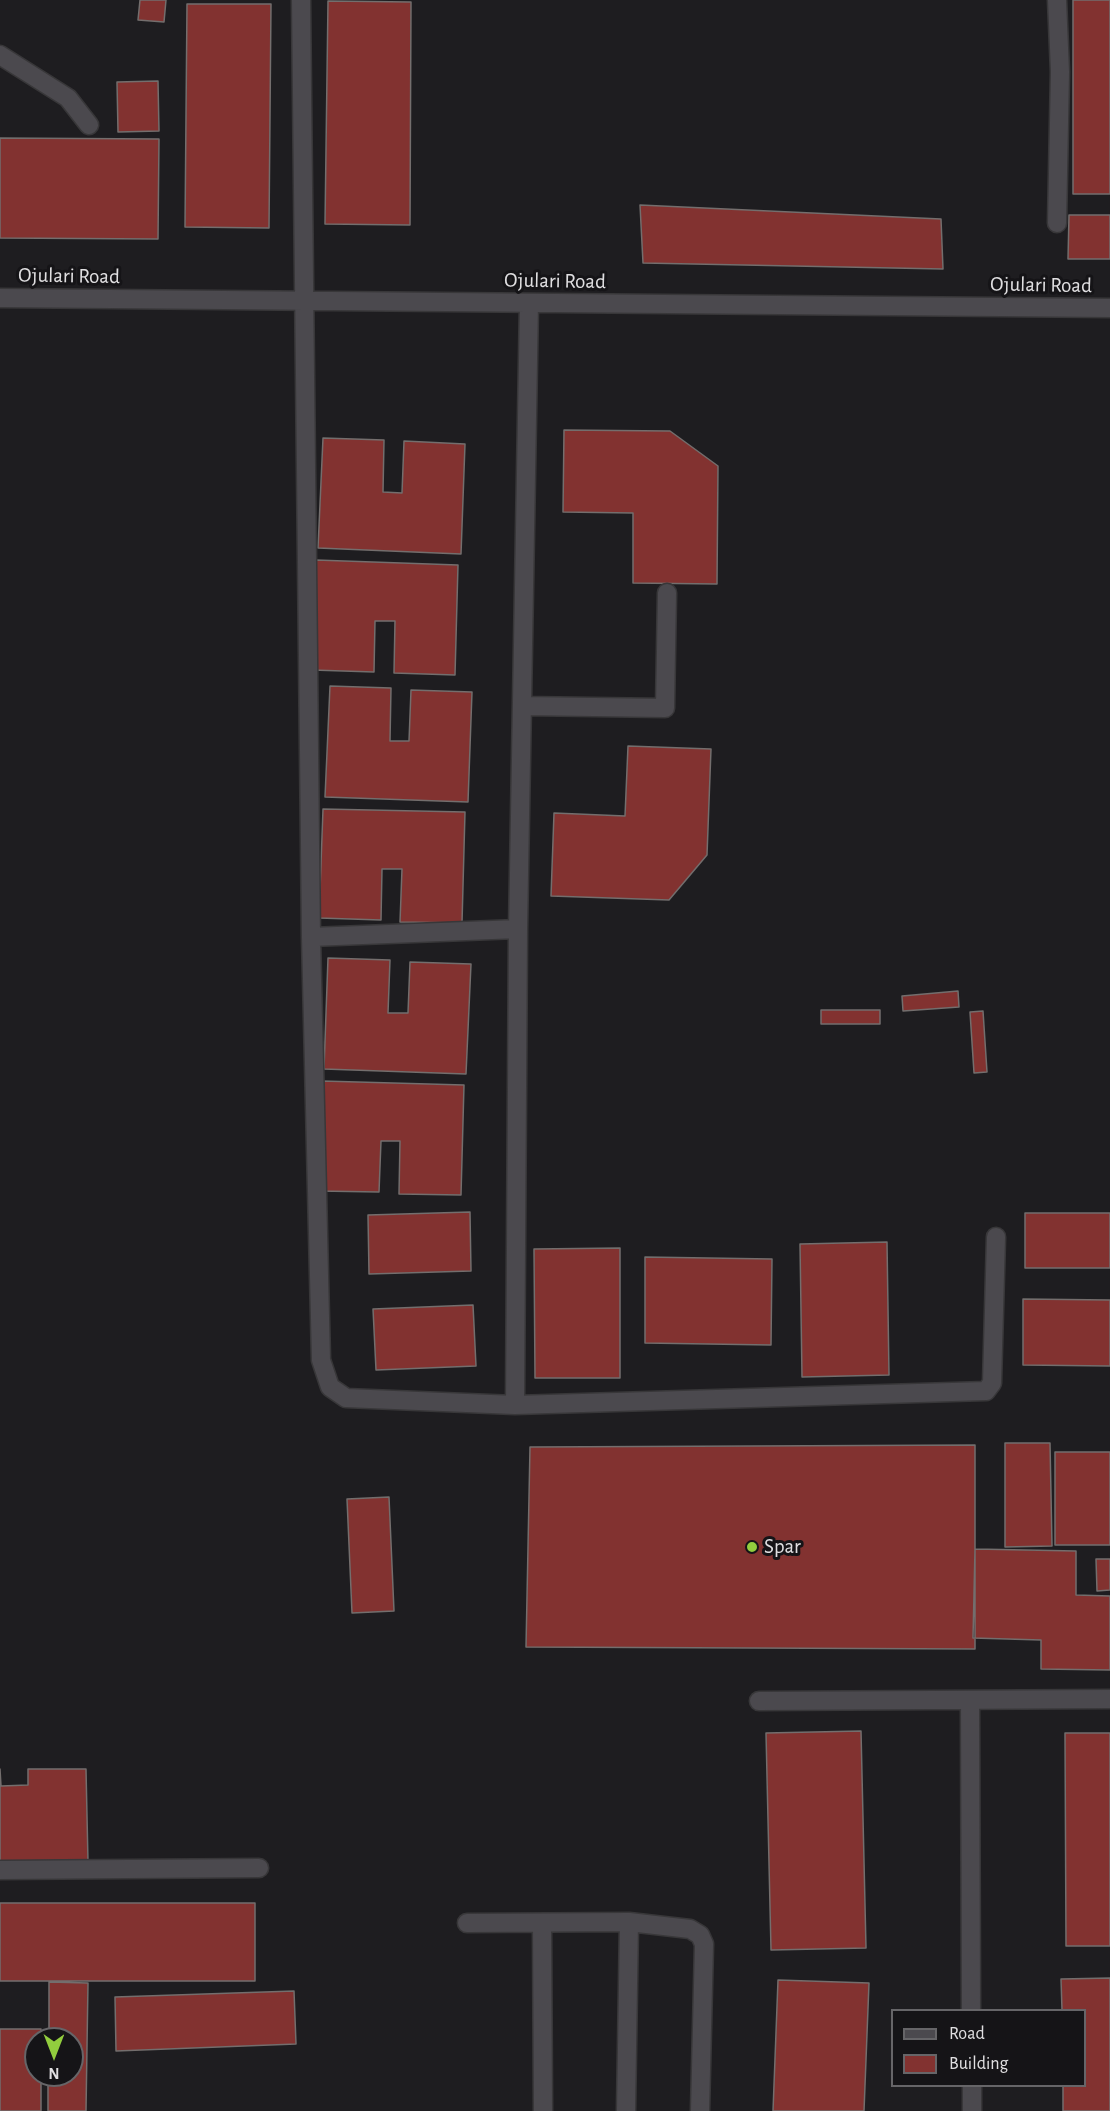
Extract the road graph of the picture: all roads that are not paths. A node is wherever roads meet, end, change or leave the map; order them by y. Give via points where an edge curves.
1 (301, 0) edge
2 (1058, 0) edge
3 (0, 55) edge
4 (89, 125) dead end
5 (1057, 223) dead end
6 (0, 298) edge
7 (306, 301) junction
8 (529, 303) junction
9 (1110, 308) edge
10 (667, 593) dead end
11 (523, 706) junction
12 (518, 928) junction
13 (311, 937) junction
14 (996, 1238) dead end
15 (514, 1406) junction
16 (1110, 1699) edge
17 (970, 1700) junction
18 (759, 1701) dead end
19 (259, 1868) dead end
20 (0, 1870) edge
21 (629, 1922) junction
22 (467, 1923) dead end
23 (542, 1923) junction
24 (971, 2009) edge
25 (972, 2087) edge
26 (543, 2111) edge
27 (626, 2111) edge
28 (700, 2111) edge
29 (972, 2111) edge

1 - 7 street
2 - 5 street
3 - 4 street via 68,98
6 - 7 street, Ojulari Road
7 - 8 street, Ojulari Road
7 - 13 street
8 - 9 street, Ojulari Road
8 - 11 street
10 - 11 street via 665,708
11 - 12 street
12 - 13 street
12 - 15 street
13 - 15 street via 321,1360 330,1387 346,1398
14 - 15 street via 992,1383 986,1391
16 - 17 street
17 - 18 street
17 - 24 street
19 - 20 street
21 - 23 street
21 - 27 street
21 - 28 street via 690,1929 700,1935 704,1944
22 - 23 street
23 - 26 street
25 - 29 street

